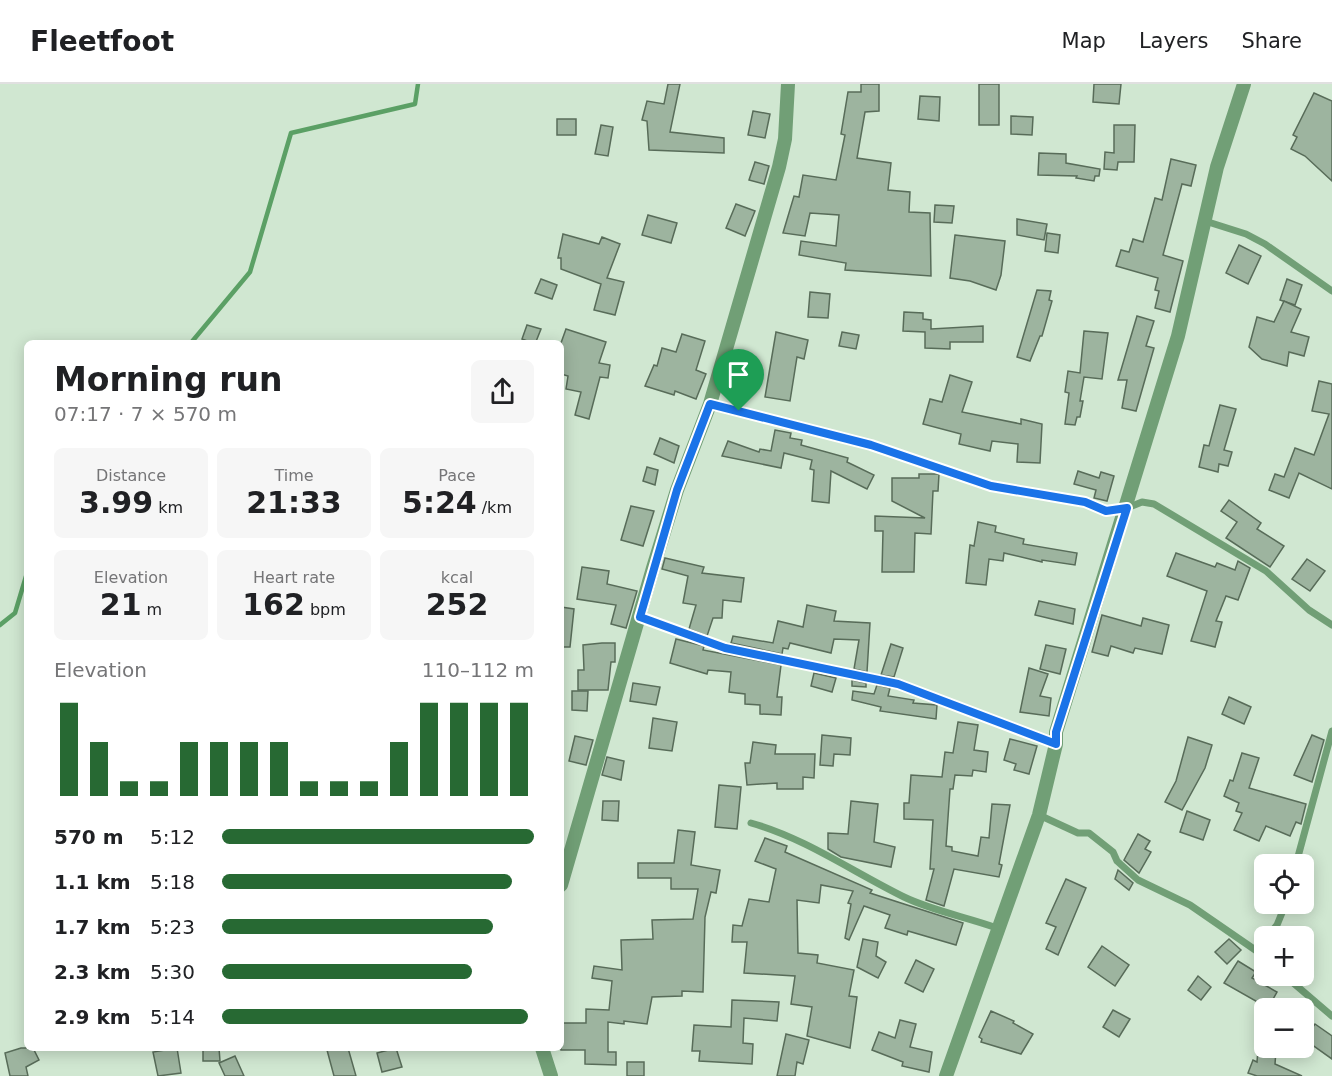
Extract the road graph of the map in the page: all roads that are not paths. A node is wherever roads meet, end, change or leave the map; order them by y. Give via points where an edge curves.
1 (788, 84) edge
2 (1244, 84) edge
3 (1205, 221) junction
4 (1332, 291) edge
5 (710, 404) junction
6 (1127, 508) junction
7 (640, 617) junction
8 (1332, 625) edge
9 (1332, 731) edge
10 (1056, 744) junction
11 (1039, 815) junction
12 (751, 823) dead end
13 (1299, 854) edge
14 (564, 875) edge
15 (997, 928) junction
16 (1254, 949) edge
17 (1297, 986) edge
18 (1332, 1016) edge
19 (543, 1051) edge
20 (551, 1076) edge
21 (946, 1076) edge

1 - 5 street via 779,167
2 - 3 street via 1217,167
3 - 4 lane via 1265,244
3 - 6 street via 1178,336
5 - 6 lane via 871,445 991,486 1085,502 1106,511
5 - 7 street via 677,490
6 - 8 lane via 1142,502 1175,515 1266,571
6 - 10 street via 1056,732
7 - 10 lane via 725,648 898,684
7 - 14 street
9 - 13 lane
10 - 11 street
11 - 15 street
11 - 16 lane via 1078,833 1089,833 1138,880 1190,905
12 - 15 lane via 807,844 906,898
15 - 21 street
17 - 18 lane
19 - 20 street

